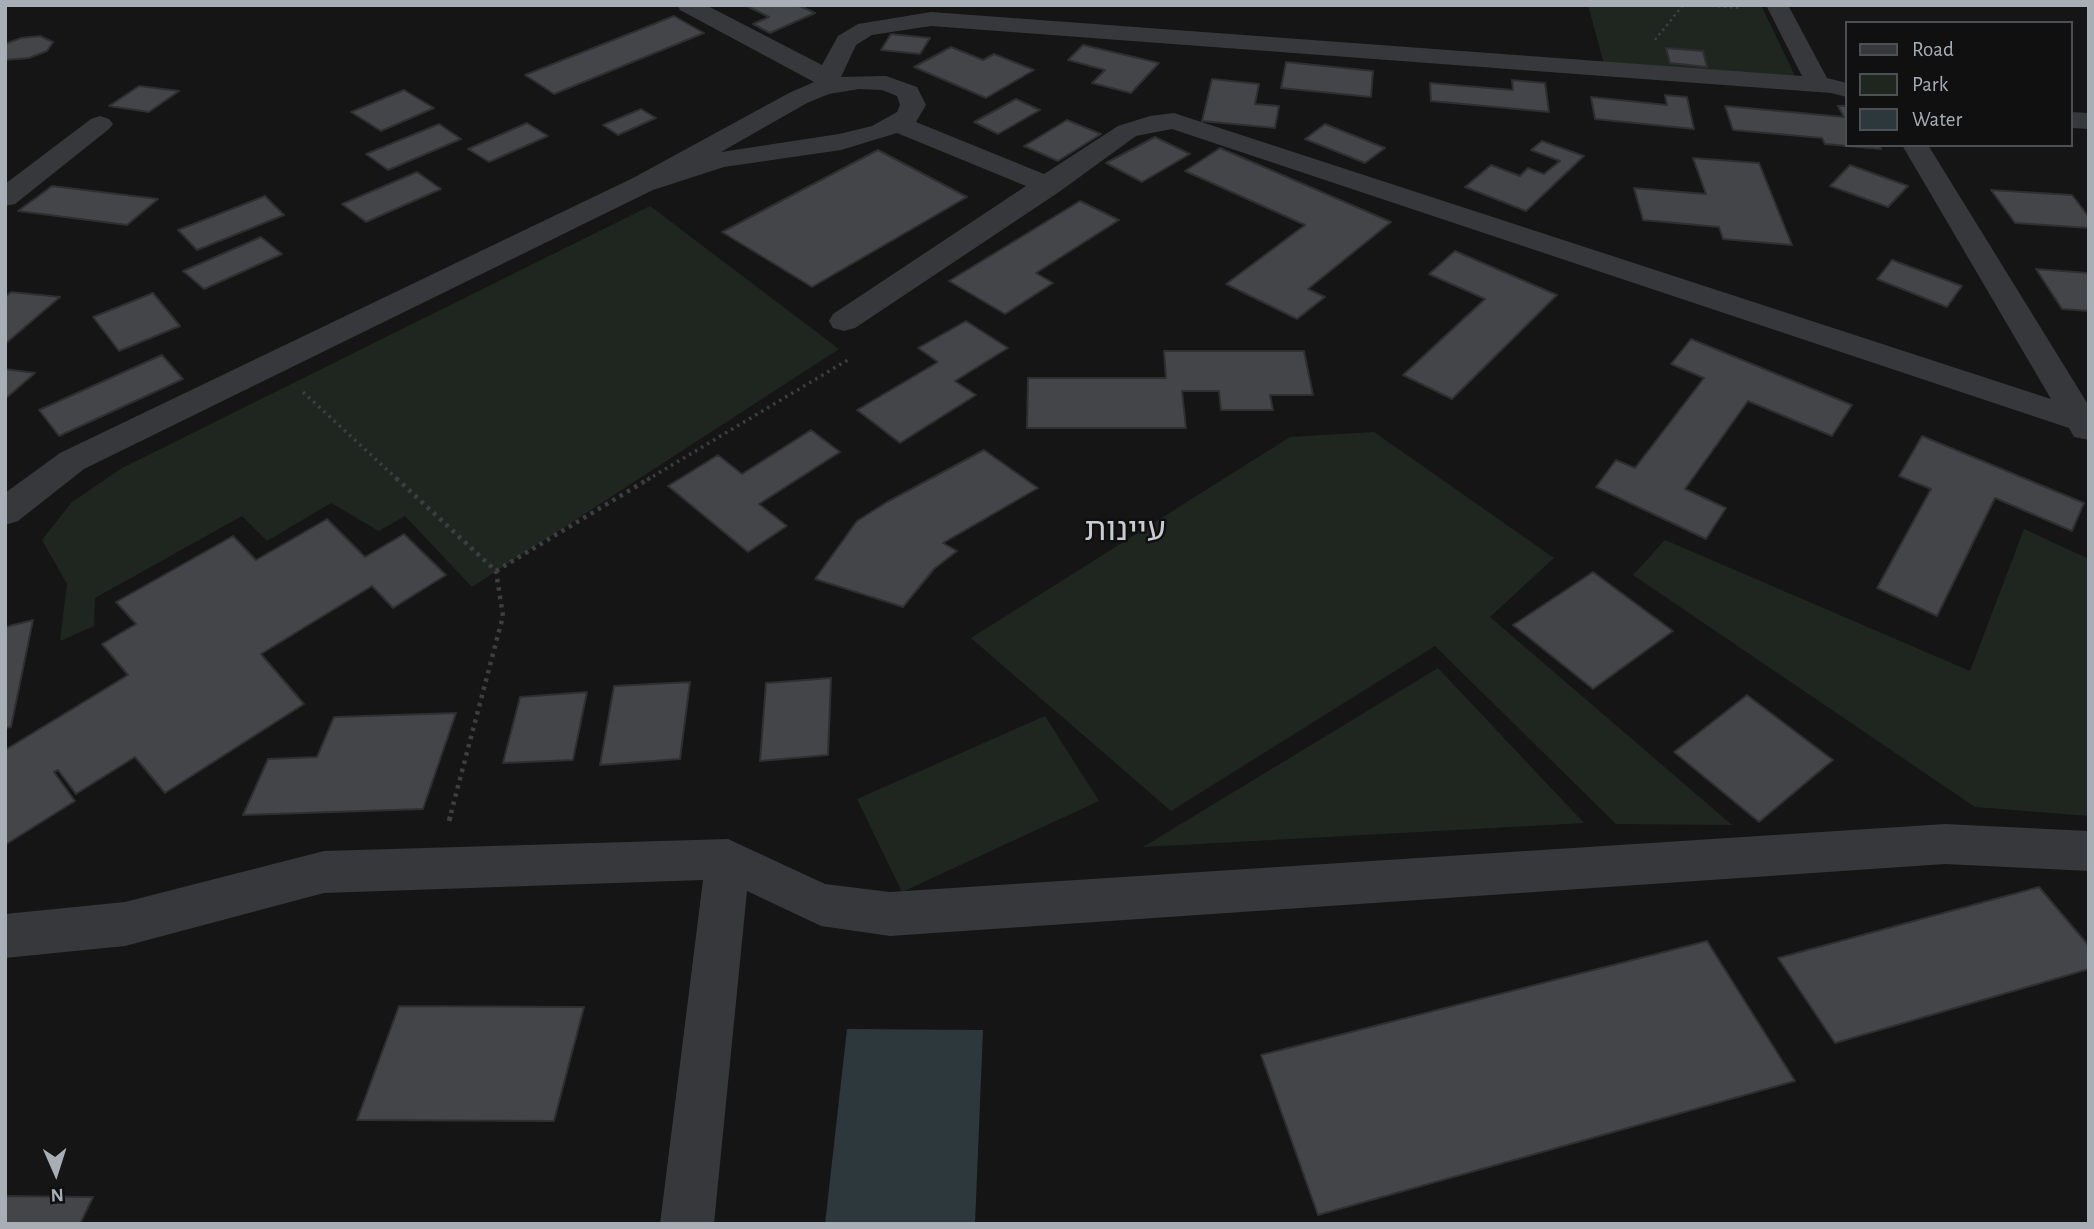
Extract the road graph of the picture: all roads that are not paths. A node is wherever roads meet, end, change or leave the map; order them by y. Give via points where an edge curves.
1 (688, 5) edge
2 (1777, 5) edge
3 (889, 15) edge
4 (826, 83) junction
5 (1819, 86) junction
6 (1846, 90) edge
7 (896, 123) junction
8 (100, 124) dead end
9 (1916, 147) edge
10 (643, 184) junction
11 (1049, 186) junction
12 (5, 198) edge
13 (844, 321) road end
14 (2084, 427) edge
15 (21, 485) edge
16 (5, 512) edge
17 (2089, 851) edge
18 (728, 859) junction
19 (5, 936) edge
20 (687, 1224) edge

1 - 4 street
2 - 5 street
3 - 4 street via 846,41
3 - 5 street
4 - 7 street via 886,83 908,92 913,105 907,117
4 - 10 street
5 - 6 street
7 - 10 street via 841,142 723,159
7 - 11 street
8 - 12 street
9 - 14 street
10 - 15 street
11 - 13 street
11 - 14 street via 1127,131 1174,121
15 - 16 street
17 - 18 street via 1945,844 890,914 821,905
18 - 19 street via 324,872 125,924
18 - 20 street

